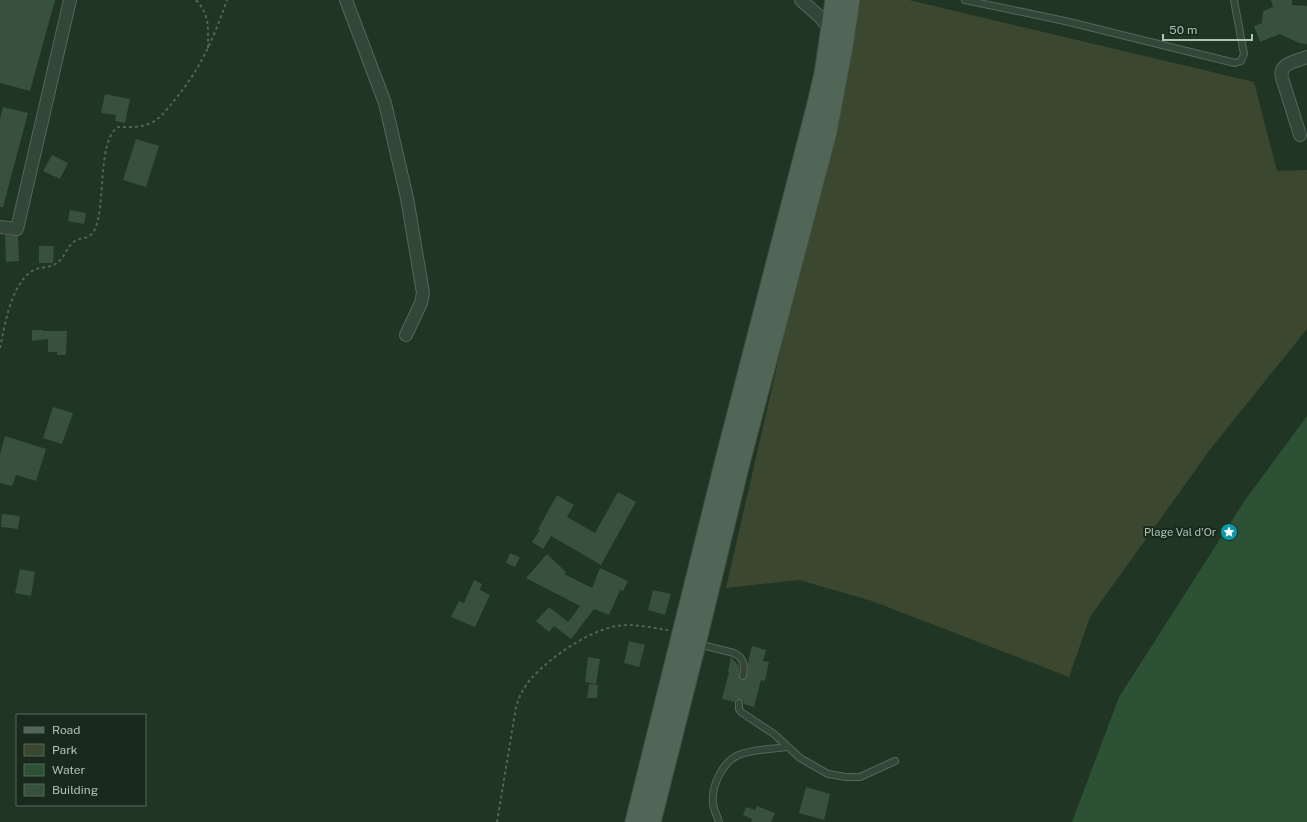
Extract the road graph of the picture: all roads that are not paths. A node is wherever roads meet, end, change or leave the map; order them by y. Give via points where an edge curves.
1 (70, 0) edge
2 (346, 0) edge
3 (801, 0) edge
4 (835, 0) edge
5 (850, 0) edge
6 (965, 0) edge
7 (1234, 0) edge
8 (831, 31) junction
9 (1307, 56) edge
10 (1300, 134) dead end
11 (0, 227) edge
12 (406, 335) dead end
13 (690, 638) junction
14 (743, 676) dead end
15 (739, 703) dead end
16 (787, 747) junction
17 (895, 761) dead end
18 (635, 822) edge
19 (651, 822) edge
20 (719, 822) edge

1 - 11 street via 18,229
2 - 12 street via 385,103 407,198 423,293
3 - 8 street
4 - 8 main road
5 - 13 main road via 844,47 827,132 740,463
6 - 7 lane via 1238,62 1243,59 1244,54
8 - 13 main road via 816,108 727,453
9 - 10 street via 1285,65 1281,75
13 - 14 lane via 739,656 744,665
13 - 18 main road
13 - 19 main road
15 - 16 lane via 741,712 774,734
16 - 17 lane via 816,768 838,776 860,777
16 - 20 lane via 741,754 726,764 720,772 713,797

